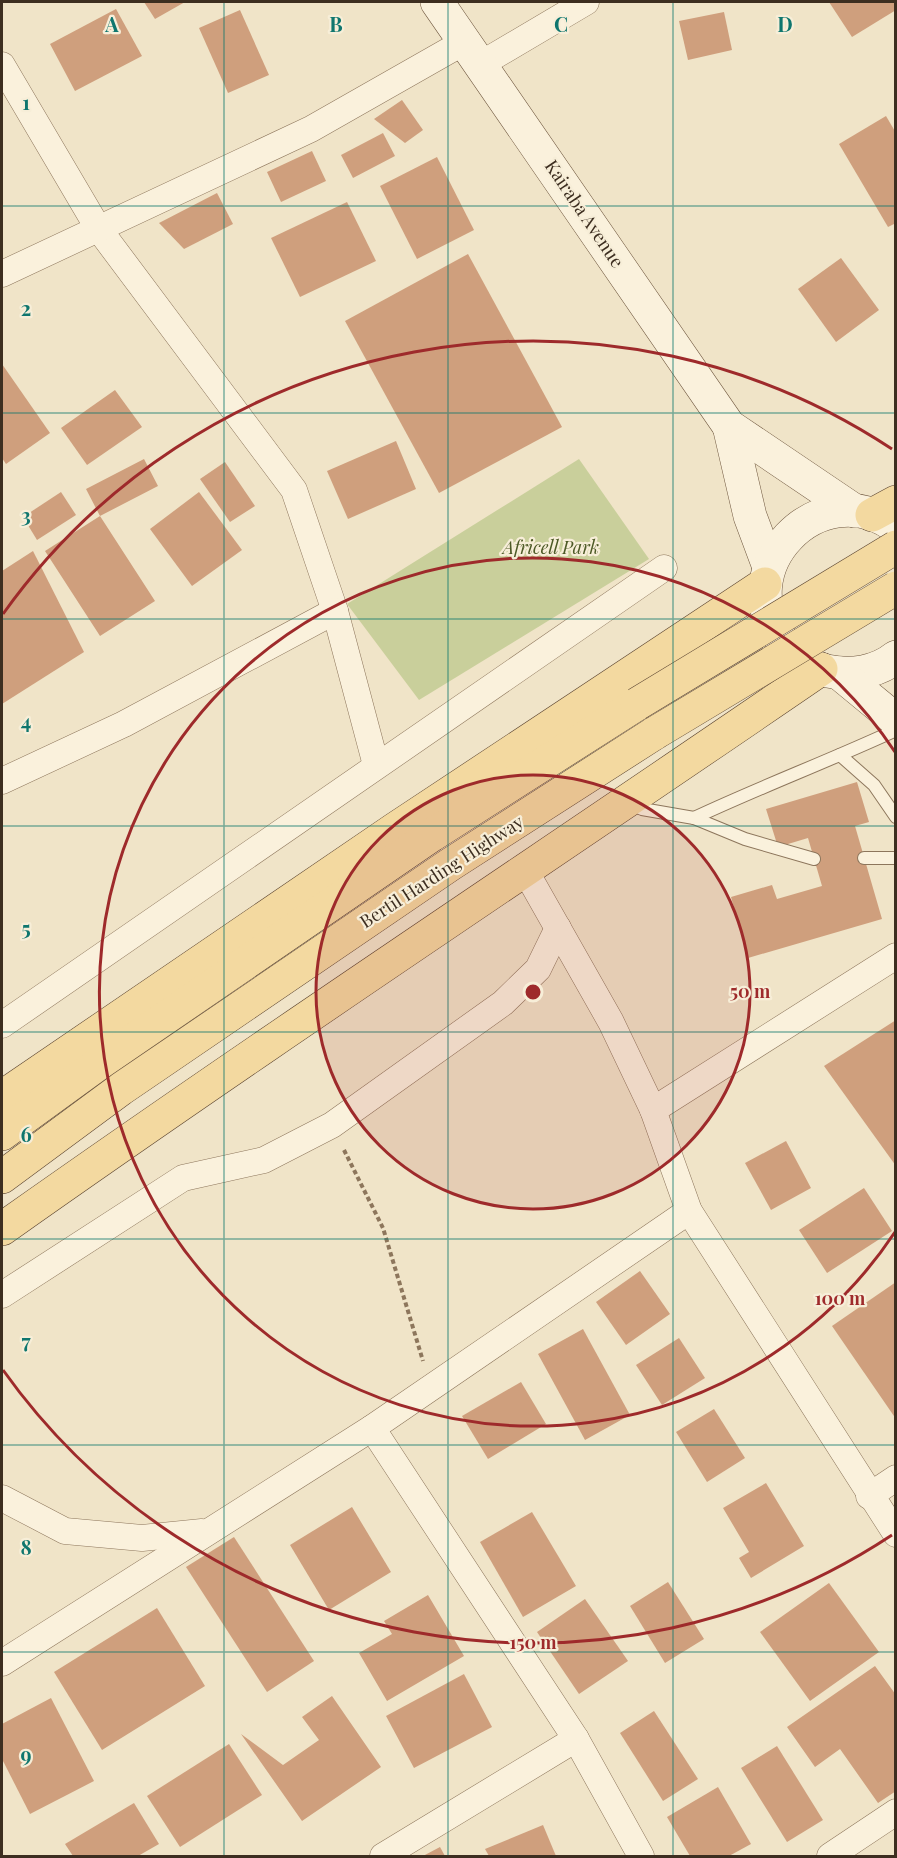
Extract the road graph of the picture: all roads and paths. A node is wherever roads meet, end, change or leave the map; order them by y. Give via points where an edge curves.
1 (437, 2) edge
2 (586, 2) edge
3 (473, 53) junction
4 (2, 65) edge
5 (98, 228) junction
6 (2, 274) edge
7 (729, 426) junction
8 (879, 514) edge
9 (896, 547) edge
10 (664, 568) dead end
11 (767, 576) junction
12 (896, 588) edge
13 (335, 611) junction
14 (896, 657) edge
15 (830, 671) junction
16 (896, 720) edge
17 (896, 730) edge
18 (840, 755) junction
19 (376, 765) junction
20 (2, 782) edge
21 (627, 802) junction
22 (896, 817) edge
23 (693, 818) junction
24 (864, 858) dead end
25 (896, 858) edge
26 (814, 860) dead end
27 (526, 872) junction
28 (558, 928) junction
29 (896, 956) edge
30 (2, 1025) edge
31 (2, 1097) edge
32 (653, 1110) junction
33 (332, 1125) junction
34 (2, 1134) edge
35 (2, 1177) edge
36 (689, 1211) junction
37 (2, 1229) edge
38 (2, 1295) edge
39 (417, 1345) dead end
40 (372, 1428) junction
41 (896, 1478) edge
42 (869, 1496) junction
43 (2, 1498) edge
44 (209, 1531) junction
45 (896, 1534) edge
46 (2, 1664) edge
47 (576, 1739) junction
48 (896, 1812) edge
49 (383, 1857) edge
50 (641, 1857) edge
51 (830, 1857) edge

1 - 3 street, Kairaba Avenue
2 - 3 street
3 - 5 street
3 - 7 street, Kairaba Avenue
4 - 5 street
5 - 6 street
5 - 13 street via 294,490
7 - 8 street
7 - 11 street
8 - 11 street via 827,514 802,524 777,550
9 - 34 main road, Bertil Harding Highway, bridge via 637,704 432,836
10 - 19 street
11 - 15 street via 770,620 778,637 790,651
11 - 31 main road
12 - 35 main road, Bertil Harding Highway, bridge via 656,733 451,864 121,1089
13 - 19 street
13 - 20 street via 124,724
14 - 15 street via 875,668
15 - 16 street
15 - 21 main road
17 - 18 lane
18 - 22 lane via 874,785
18 - 23 lane
19 - 30 street
21 - 23 lane via 642,809
21 - 27 main road
23 - 26 lane
24 - 25 lane
27 - 28 street
27 - 37 main road via 210,1082
28 - 32 street via 611,1022
28 - 33 street via 538,969 503,1003
29 - 32 street
32 - 36 street
33 - 38 street via 264,1160 183,1178
33 - 39 path via 382,1228 410,1311
36 - 40 street
36 - 42 street
40 - 44 street
40 - 47 street
41 - 42 street
42 - 45 street
43 - 44 street via 64,1531 142,1538
44 - 46 street
47 - 49 street
47 - 50 street
48 - 51 street

